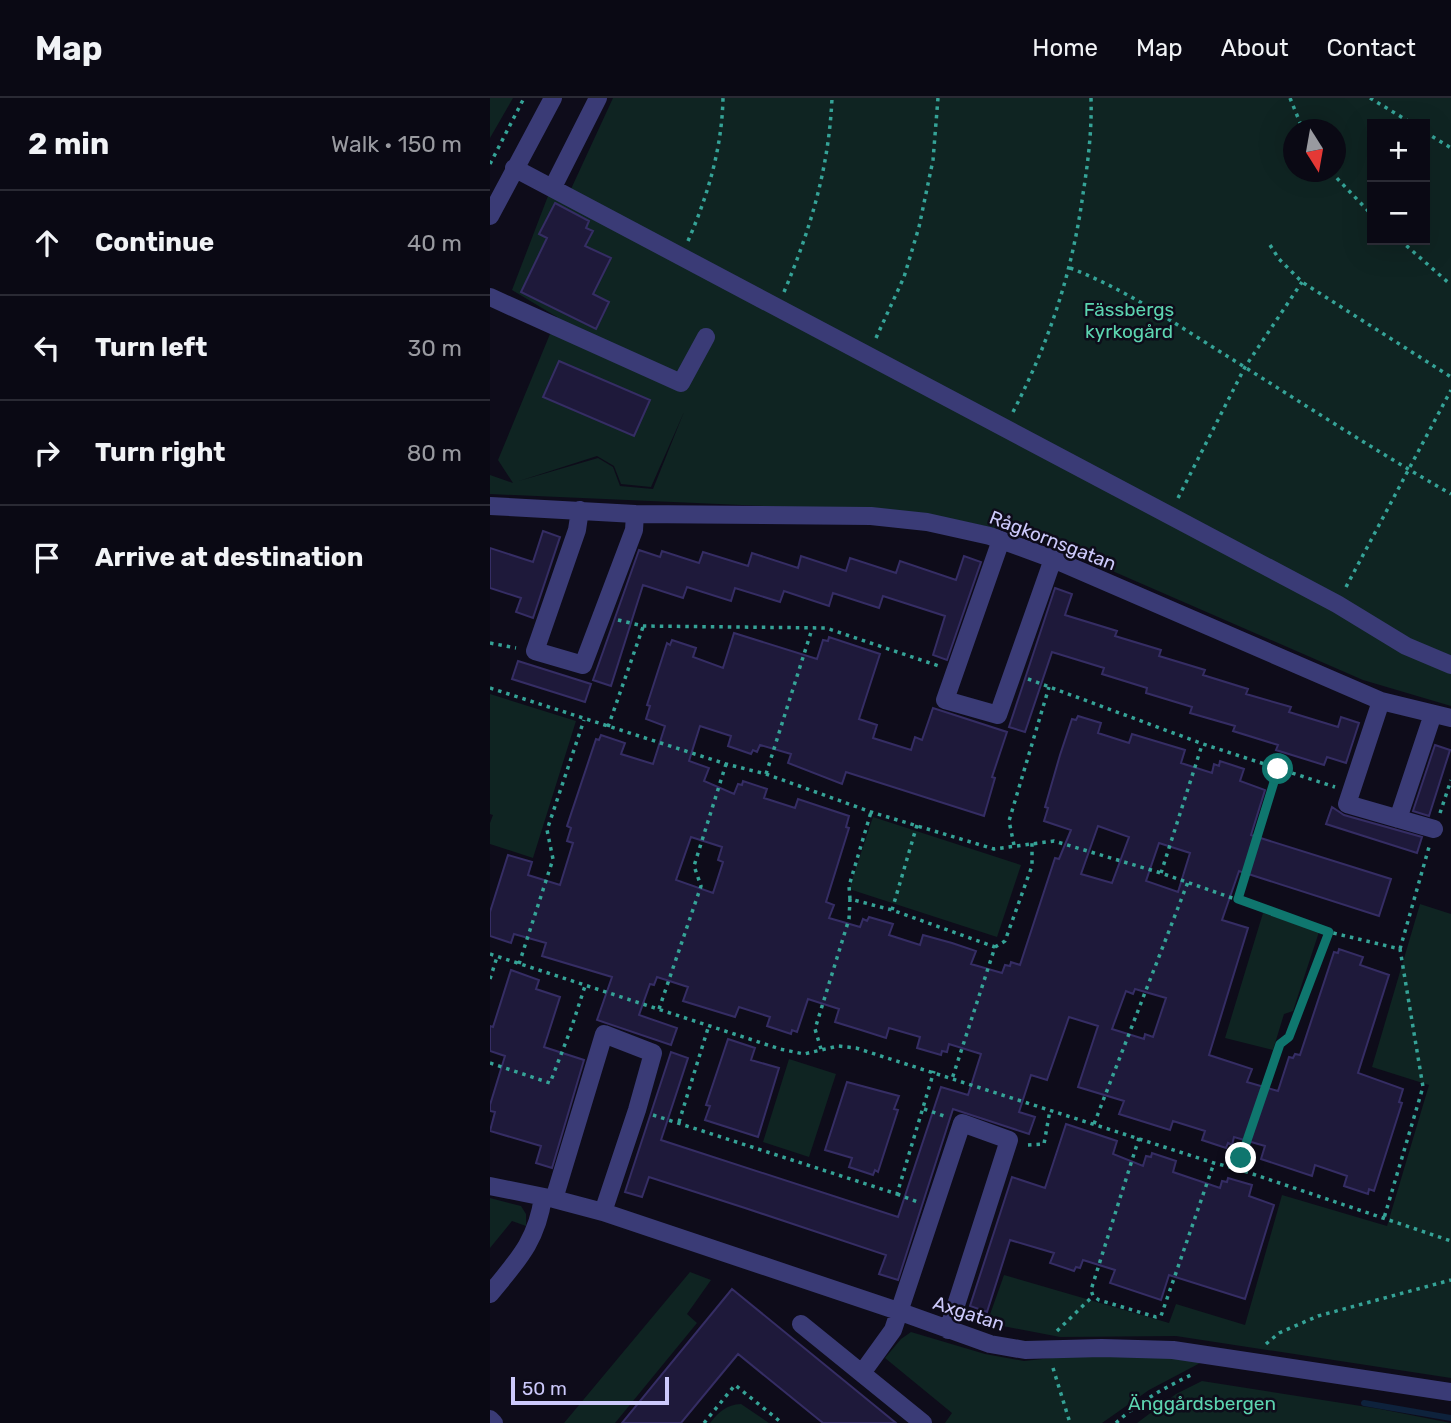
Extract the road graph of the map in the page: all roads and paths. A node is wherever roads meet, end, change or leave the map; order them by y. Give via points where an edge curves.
1 (524, 98) edge
2 (553, 98) edge
3 (598, 98) edge
4 (723, 98) edge
5 (832, 98) edge
6 (938, 98) edge
7 (1091, 98) edge
8 (1290, 98) edge
9 (1370, 98) edge
10 (1299, 119) edge
11 (1405, 119) edge
12 (1430, 135) edge
13 (1451, 148) edge
14 (490, 164) edge
15 (514, 168) junction
16 (1341, 182) edge
17 (553, 187) junction
18 (1367, 210) edge
19 (490, 216) edge
20 (1270, 245) dead end
21 (1406, 245) edge
22 (681, 255) junction
23 (1070, 268) junction
24 (1303, 282) junction
25 (1451, 285) edge
26 (490, 297) edge
27 (778, 306) junction
28 (706, 337) dead end
29 (868, 354) junction
30 (1245, 367) junction
31 (1451, 377) edge
32 (1451, 390) edge
33 (1004, 429) junction
34 (1407, 469) junction
35 (1451, 494) edge
36 (490, 506) edge
37 (580, 510) junction
38 (635, 514) junction
39 (1169, 516) junction
40 (1001, 540) junction
41 (1052, 558) junction
42 (1337, 604) junction
43 (602, 615) junction
44 (643, 626) junction
45 (811, 629) junction
46 (490, 643) edge
47 (535, 651) junction
48 (1451, 665) edge
49 (955, 671) junction
50 (1013, 674) junction
51 (1049, 687) junction
52 (490, 688) edge
53 (1381, 701) junction
54 (1442, 716) edge
55 (584, 720) junction
56 (608, 727) junction
57 (1203, 744) junction
58 (726, 764) junction
59 (1278, 769) junction
60 (766, 774) junction
61 (1451, 780) edge
62 (1351, 792) junction
63 (872, 811) junction
64 (1398, 819) junction
65 (917, 825) junction
66 (1434, 829) junction
67 (1032, 842) junction
68 (1014, 845) junction
69 (1161, 873) junction
70 (1188, 882) junction
71 (850, 899) junction
72 (1238, 899) junction
73 (892, 911) junction
74 (1329, 932) junction
75 (995, 947) junction
76 (1400, 949) junction
77 (490, 954) edge
78 (497, 957) junction
79 (519, 964) junction
80 (490, 979) edge
81 (585, 986) junction
82 (659, 1009) junction
83 (709, 1025) junction
84 (821, 1049) junction
85 (490, 1063) edge
86 (934, 1071) junction
87 (953, 1079) junction
88 (638, 1110) junction
89 (1050, 1110) junction
90 (679, 1122) junction
91 (1094, 1124) junction
92 (1139, 1138) junction
93 (1009, 1140) junction
94 (1214, 1163) junction
95 (1238, 1169) junction
96 (490, 1186) edge
97 (548, 1198) junction
98 (603, 1212) junction
99 (1384, 1218) junction
100 (1451, 1241) edge
101 (1451, 1280) edge
102 (490, 1294) edge
103 (1093, 1296) junction
104 (898, 1311) junction
105 (801, 1324) dead end
106 (948, 1329) junction
107 (1050, 1349) junction
108 (1249, 1360) junction
109 (862, 1373) junction
110 (1196, 1373) dead end
111 (1451, 1392) edge
112 (1125, 1414) junction
113 (490, 1419) edge
114 (494, 1423) edge
115 (704, 1423) edge
116 (782, 1423) edge
117 (923, 1423) edge
118 (1116, 1423) edge
119 (1125, 1423) edge

1 - 14 path
2 - 15 street
3 - 17 street
4 - 22 path via 705,203
5 - 27 path via 830,139 816,205
6 - 29 path via 933,160 919,227 904,277
7 - 23 path via 1091,140
8 - 10 path
9 - 11 path
12 - 13 path
15 - 17 street
15 - 19 street
16 - 18 path
17 - 22 street
20 - 24 path
21 - 25 path
22 - 27 street
23 - 30 path via 1112,286
23 - 33 path via 1047,340
24 - 30 path
24 - 31 path
26 - 28 street via 681,383
27 - 29 street
29 - 33 street
30 - 34 path
30 - 39 path
32 - 34 path
33 - 39 street
34 - 35 path
34 - 42 path
36 - 37 street, Rågkornsgatan
37 - 38 street, Rågkornsgatan
37 - 47 street
38 - 40 street, Rågkornsgatan via 871,516 927,522
38 - 43 street via 634,530
39 - 42 street
40 - 41 street, Rågkornsgatan
40 - 49 street
41 - 50 street
41 - 53 street, Rågkornsgatan
42 - 48 street via 1406,646
43 - 44 path
43 - 47 street via 583,666
44 - 45 path
44 - 56 path
45 - 49 path via 826,628
45 - 60 path
46 - 47 path
49 - 50 street via 945,700 998,715
50 - 51 path
51 - 57 path
51 - 68 path via 1009,821
52 - 55 path
53 - 54 street, Rågkornsgatan
53 - 62 street
54 - 64 street
55 - 56 path
55 - 79 path via 547,831 553,859
56 - 58 path
57 - 59 path
57 - 69 path
58 - 60 path
58 - 82 path via 694,866 701,886
59 - 62 path
59 - 72 path
60 - 63 path
61 - 66 path
62 - 64 street via 1347,804
63 - 65 path
63 - 71 path via 849,886
64 - 66 street
65 - 68 path via 994,849
65 - 73 path
66 - 76 path
67 - 68 path
67 - 69 path via 1054,841
67 - 75 path via 1032,866 1005,941
69 - 70 path
70 - 72 path
70 - 91 path
71 - 73 path
71 - 84 path via 849,919 815,1029
72 - 74 path
73 - 75 path
74 - 76 path
74 - 95 path via 1289,1037 1280,1044
75 - 87 path
76 - 99 path via 1423,1087
77 - 78 path
78 - 79 path
78 - 80 path
79 - 81 path
81 - 82 path
81 - 85 path via 550,1083
82 - 83 path
83 - 84 path via 780,1049 804,1054
83 - 90 path
84 - 86 path via 856,1048
86 - 87 path
86 - 90 path via 897,1194
87 - 89 path
88 - 90 path
88 - 97 street via 653,1053 604,1034
88 - 98 street
89 - 91 path
89 - 93 path via 1044,1144 1027,1146
91 - 92 path
92 - 94 path
92 - 103 path via 1091,1290
93 - 104 street via 962,1123
93 - 106 street
94 - 95 path
94 - 103 path via 1161,1316
95 - 99 path
96 - 97 street, Axgatan
97 - 98 street, Axgatan
97 - 102 street via 527,1249
98 - 104 street, Axgatan
99 - 100 path
101 - 108 path via 1318,1316 1279,1333
103 - 107 path via 1049,1339
104 - 106 street, Axgatan
104 - 109 street via 893,1329
105 - 109 street
106 - 107 street, Axgatan via 1008,1348
107 - 108 street, Axgatan via 1173,1350
108 - 111 street, Axgatan
109 - 117 street
110 - 112 path
112 - 118 path
112 - 119 path
113 - 114 street
115 - 116 path via 736,1385

